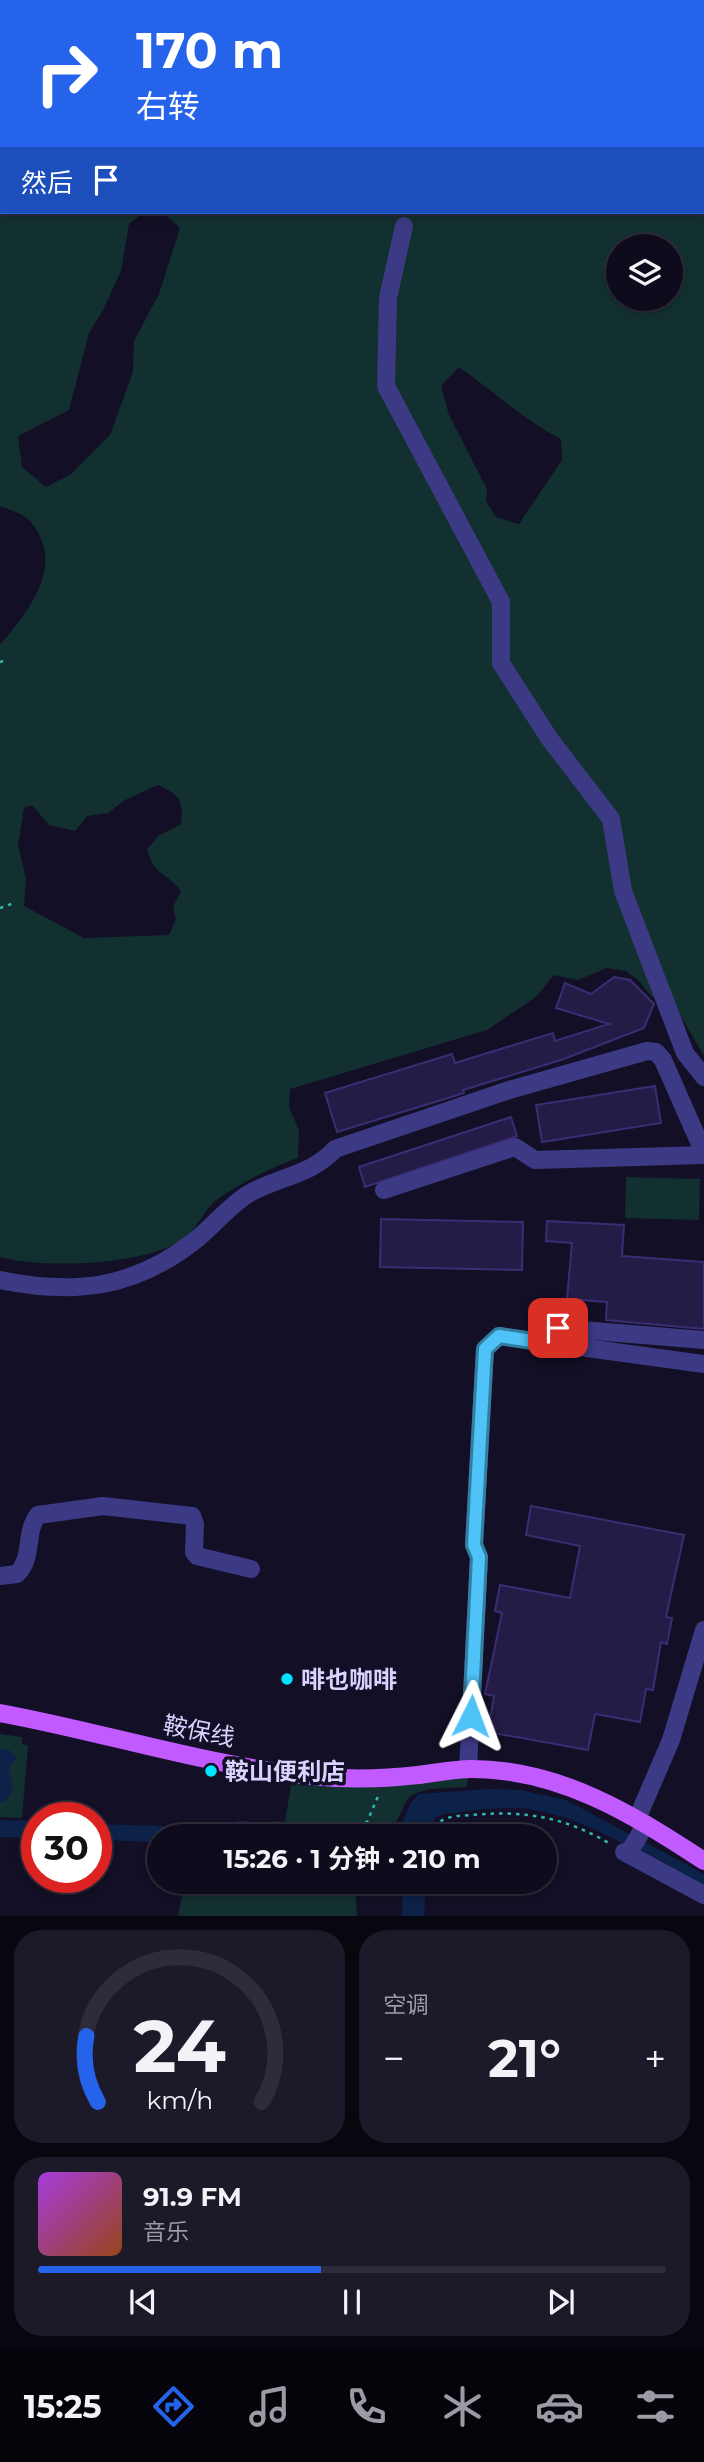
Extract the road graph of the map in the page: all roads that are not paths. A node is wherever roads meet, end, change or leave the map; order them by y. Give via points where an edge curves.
1 (404, 226) dead end
2 (704, 1077) edge
3 (704, 1154) edge
4 (384, 1190) dead end
5 (0, 1280) edge
6 (704, 1340) edge
7 (539, 1342) junction
8 (704, 1364) edge
9 (251, 1569) dead end
10 (0, 1576) edge
11 (704, 1630) edge
12 (0, 1713) edge
13 (468, 1769) junction
14 (641, 1826) junction
15 (704, 1861) edge
16 (704, 1895) edge

1 - 2 street via 388,298 386,386 501,602 501,663 549,738 611,820 623,891 685,1053
3 - 4 street via 535,1160 515,1147
3 - 5 street via 663,1060 656,1052 647,1051 509,1090 335,1149 313,1168 251,1192 191,1243 130,1277 99,1287 62,1288
6 - 7 street via 558,1328
7 - 8 street
7 - 13 street via 499,1336 485,1349
9 - 10 street via 197,1556 192,1516 103,1506 38,1515 25,1566 17,1574
11 - 14 street
12 - 13 main road, 鞍保线 via 312,1776 382,1778
13 - 14 main road, 鞍保线 via 534,1774 572,1786
14 - 15 main road, 鞍保线
14 - 16 street via 627,1852

